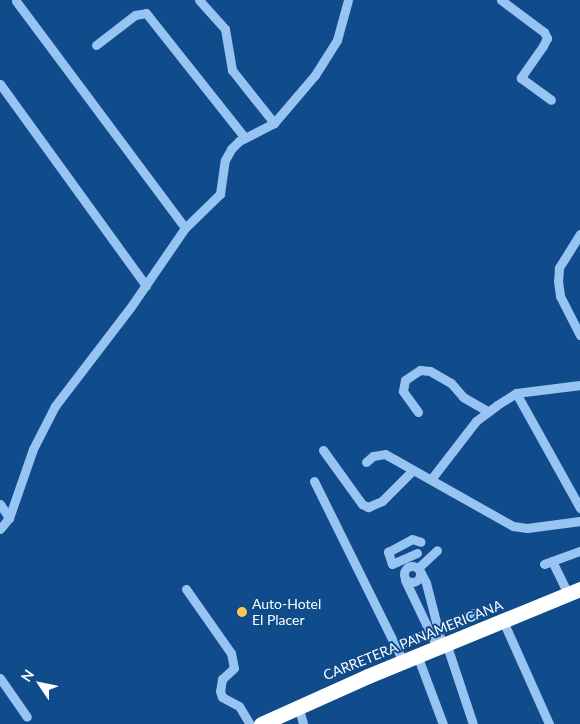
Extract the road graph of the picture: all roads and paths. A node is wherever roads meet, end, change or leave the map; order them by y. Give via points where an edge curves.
1 (199, 0) edge
2 (339, 0) edge
3 (501, 0) edge
4 (16, 1) edge
5 (347, 4) edge
6 (96, 45) dead end
7 (0, 84) edge
8 (551, 100) dead end
9 (274, 124) junction
10 (245, 138) junction
11 (185, 228) junction
12 (580, 234) edge
13 (146, 286) junction
14 (580, 336) edge
15 (580, 385) edge
16 (516, 393) junction
17 (487, 411) junction
18 (418, 412) dead end
19 (323, 450) dead end
20 (366, 462) dead end
21 (412, 471) junction
22 (432, 478) junction
23 (314, 481) dead end
24 (0, 504) edge
25 (580, 508) edge
26 (9, 518) junction
27 (580, 521) edge
28 (0, 529) edge
29 (403, 534) dead end
30 (421, 542) junction
31 (437, 550) dead end
32 (580, 552) edge
33 (417, 553) junction
34 (417, 568) junction
35 (405, 580) junction
36 (186, 589) dead end
37 (574, 592) edge
38 (473, 613) dead end
39 (503, 621) junction
40 (433, 629) junction
41 (406, 642) dead end
42 (442, 645) junction
43 (410, 658) junction
44 (0, 678) edge
45 (298, 706) junction
46 (27, 717) dead end
47 (250, 724) edge
48 (260, 724) edge
49 (303, 724) edge
50 (443, 724) edge
51 (473, 724) edge
52 (549, 724) edge

1 - 9 street via 225,29 232,70
2 - 5 street
3 - 8 street via 544,32 547,38 521,78
4 - 11 street
5 - 9 street via 336,40 315,75
6 - 10 street via 135,15 146,13
7 - 13 street
9 - 10 street
10 - 11 street via 231,149 224,160 220,194
11 - 13 street
12 - 14 street via 559,268 558,281 560,296
13 - 26 street via 55,406 33,449
15 - 16 street
16 - 17 street
16 - 25 street
17 - 18 street via 463,397 440,376 420,370 405,380 403,391
17 - 22 street
19 - 21 street via 362,504 368,507 382,501
20 - 21 street via 373,456 385,454
21 - 22 street
22 - 27 street via 513,526 527,528
23 - 43 street
24 - 26 street
26 - 28 street
29 - 30 street via 416,537
30 - 33 street
30 - 33 street via 412,539 388,552 392,564
31 - 34 street
32 - 37 street via 548,563
33 - 34 street
34 - 35 street via 406,569
34 - 35 street via 420,579 416,582
34 - 40 street
35 - 40 street
36 - 47 street via 231,653 234,668 222,679 222,697 239,706
37 - 39 highway, CARRETERA PANAMERICANA
38 - 40 street
39 - 42 highway, CARRETERA PANAMERICANA
39 - 52 street
40 - 41 street
40 - 42 street
42 - 43 highway, CARRETERA PANAMERICANA
42 - 51 street
43 - 45 highway, CARRETERA PANAMERICANA
43 - 50 street
44 - 46 street
45 - 48 highway, CARRETERA PANAMERICANA
45 - 49 street

